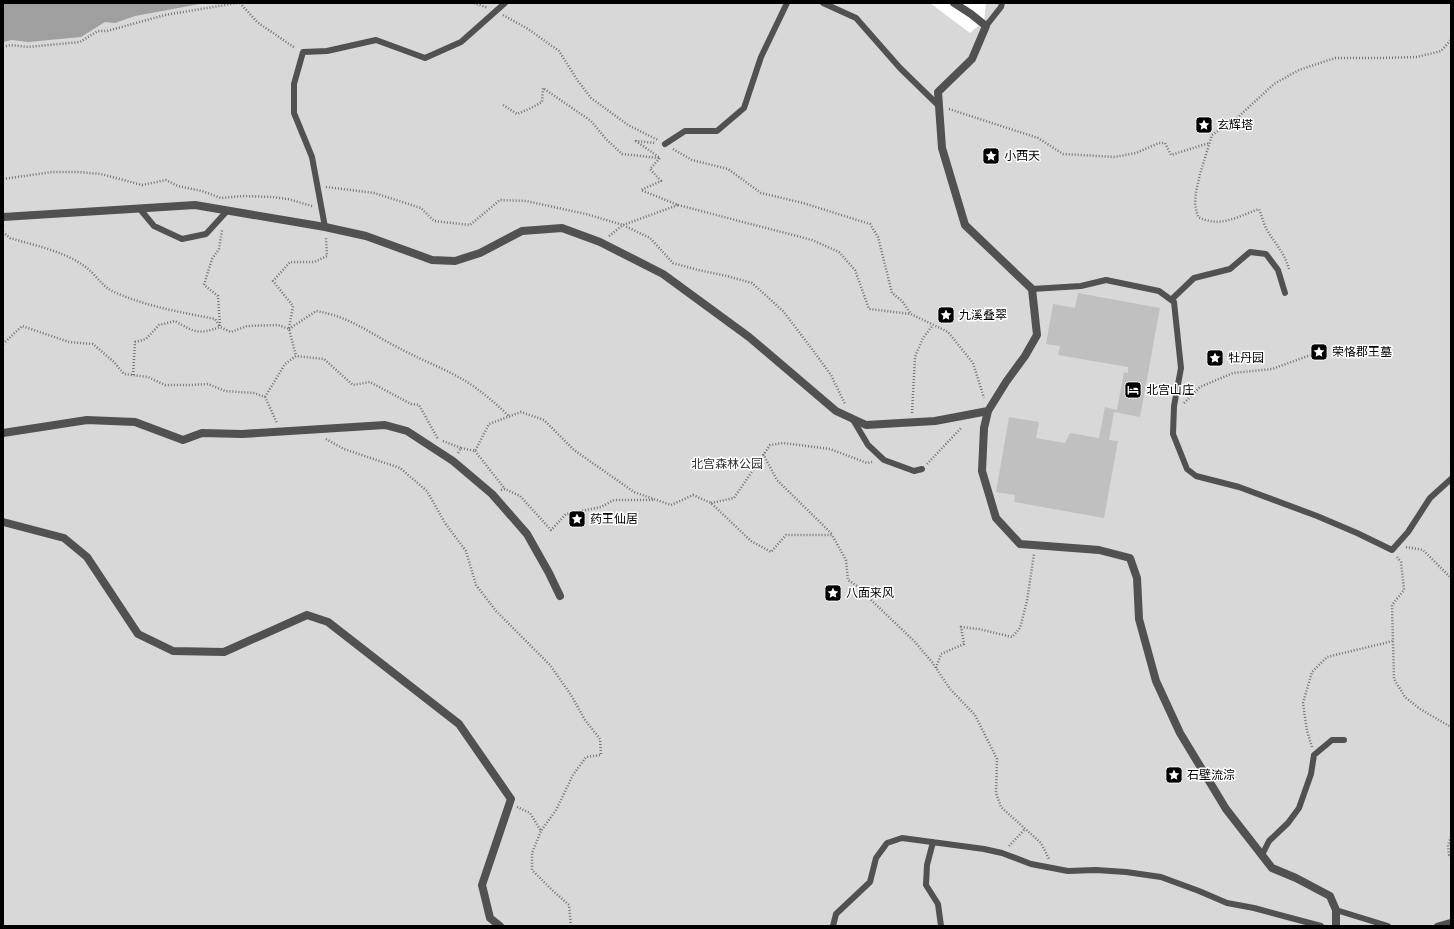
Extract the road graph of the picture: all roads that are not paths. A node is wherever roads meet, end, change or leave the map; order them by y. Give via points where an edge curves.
1 (505, 3) edge
2 (787, 3) edge
3 (823, 3) edge
4 (954, 3) edge
5 (1002, 3) edge
6 (986, 26) junction
7 (939, 106) junction
8 (665, 144) road end
9 (139, 208) junction
10 (225, 212) junction
11 (3, 217) edge
12 (325, 227) junction
13 (1032, 289) junction
14 (1285, 293) dead end
15 (1171, 300) junction
16 (988, 411) junction
17 (852, 418) junction
18 (3, 433) edge
19 (922, 469) road end
20 (1451, 479) edge
21 (3, 522) edge
22 (560, 596) dead end
23 (1344, 740) dead end
24 (933, 842) junction
25 (1262, 855) junction
26 (1336, 910) junction
27 (1451, 922) edge
28 (500, 926) edge
29 (833, 926) edge
30 (941, 926) edge
31 (1321, 926) edge
32 (1336, 926) edge
33 (1388, 926) edge
34 (1437, 926) edge

1 - 12 lane via 461,42 424,58 376,40 327,51 302,52 294,84 294,113 312,157
2 - 8 lane via 761,57 744,108 718,131 685,131
3 - 7 lane via 856,18 900,68
4 - 6 street
5 - 6 lane
6 - 7 street via 972,59 938,92
7 - 13 street via 942,148 965,225
9 - 10 street via 195,205
9 - 10 lane via 154,226 182,239 206,234
9 - 11 street
10 - 12 street
12 - 17 street via 366,236 432,260 455,261 480,253 522,231 562,228 600,242 663,274 749,337 836,411
13 - 15 lane via 1081,286 1106,280 1159,291
13 - 16 street via 1037,335
14 - 15 lane via 1278,270 1266,254 1250,252 1230,268 1194,278
15 - 20 lane via 1174,302 1182,368 1174,406 1174,434 1187,469 1196,476 1239,487 1317,516 1392,550 1408,532 1430,498
16 - 17 street via 935,421 866,425
16 - 25 street via 984,428 982,470 996,518 1020,544 1099,550 1130,558 1137,578 1139,618 1156,681 1180,733 1226,809
17 - 19 lane via 868,445 884,460 914,471
18 - 22 street via 87,420 135,422 183,440 202,433 242,434 385,425 407,431 453,461 492,494 527,534
21 - 28 street via 64,538 87,557 138,634 173,651 224,652 307,615 328,622 459,724 511,799 482,885 490,918
23 - 25 lane via 1332,740 1314,755 1311,774 1299,808 1269,841
24 - 29 lane via 902,838 887,843 876,858 870,882 836,914
24 - 30 lane via 927,865 926,886 938,904
24 - 31 lane via 984,849 1031,864 1068,871 1096,870 1161,877 1227,903
25 - 26 street via 1272,868 1330,896
26 - 32 street
26 - 33 lane
27 - 34 lane

